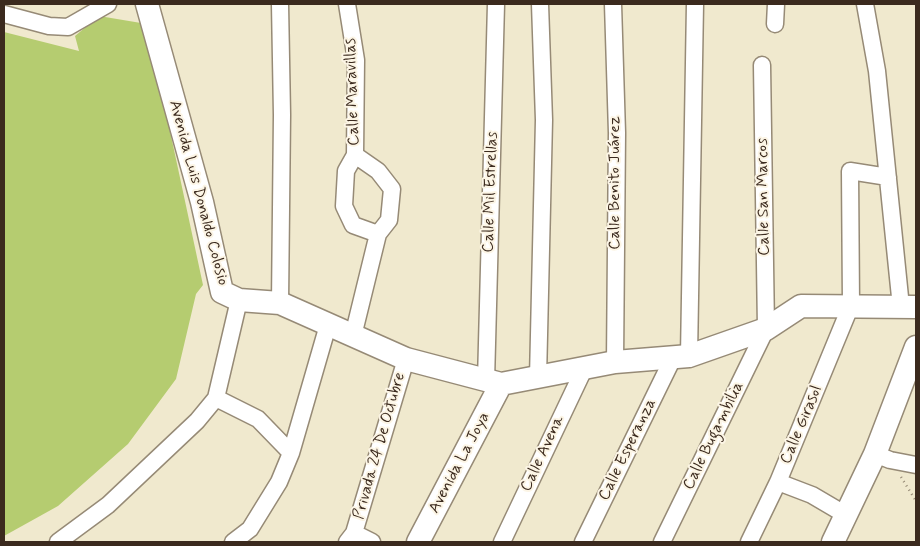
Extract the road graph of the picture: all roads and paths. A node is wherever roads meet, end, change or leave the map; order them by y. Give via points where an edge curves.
1 (108, 4) edge
2 (280, 4) edge
3 (347, 4) edge
4 (496, 4) edge
5 (540, 4) edge
6 (613, 4) edge
7 (695, 4) edge
8 (776, 4) edge
9 (865, 4) edge
10 (145, 6) edge
11 (4, 14) edge
12 (775, 24) dead end
13 (762, 65) dead end
14 (355, 155) junction
15 (888, 177) junction
16 (378, 234) junction
17 (239, 300) junction
18 (280, 303) junction
19 (851, 306) junction
20 (909, 307) edge
21 (328, 325) junction
22 (766, 329) junction
23 (353, 336) junction
24 (916, 347) edge
25 (681, 357) junction
26 (406, 359) junction
27 (615, 362) junction
28 (585, 367) junction
29 (538, 378) junction
30 (493, 382) junction
31 (216, 398) junction
32 (291, 453) junction
33 (882, 457) junction
34 (916, 465) edge
35 (778, 482) junction
36 (916, 501) edge
37 (846, 515) junction
38 (351, 538) edge
39 (58, 542) edge
40 (233, 542) edge
41 (372, 542) edge
42 (418, 542) edge
43 (502, 542) edge
44 (583, 542) edge
45 (662, 542) edge
46 (749, 542) edge
47 (833, 542) edge

1 - 11 street via 68,27 49,26
2 - 18 street
3 - 14 street, Calle Maravillas via 356,60
4 - 30 street, Calle Mil Estrellas
5 - 29 street via 544,120
6 - 27 street, Calle Benito Juárez via 617,133
7 - 25 street
8 - 12 street
9 - 15 street via 877,71
10 - 17 main road, Avenida Luis Donaldo Colosio via 202,202 222,292
13 - 22 street, Calle San Marcos
14 - 16 street via 378,171 392,189 389,220
14 - 16 street, Calle Maravillas via 346,171 344,206 353,225
15 - 19 street via 850,171
15 - 20 street
16 - 23 street
17 - 18 main road, Avenida Luis Donaldo Colosio
17 - 31 street
18 - 21 main road, Avenida Luis Donaldo Colosio
19 - 20 main road, Avenida Luis Donaldo Colosio
19 - 22 main road, Avenida Luis Donaldo Colosio via 801,306
19 - 35 street, Calle Girasol
21 - 23 main road, Avenida Luis Donaldo Colosio
21 - 32 street
22 - 25 main road, Avenida Luis Donaldo Colosio
22 - 45 street, Calle Bugambilia
23 - 26 main road, Avenida Luis Donaldo Colosio
24 - 33 main road
25 - 27 main road, Avenida Luis Donaldo Colosio
25 - 44 street, Calle Esperanza
26 - 30 main road, Avenida Luis Donaldo Colosio
26 - 38 street, Privada 24 De Octubre
27 - 28 main road, Avenida Luis Donaldo Colosio
28 - 29 main road, Avenida Luis Donaldo Colosio
28 - 43 street, Calle Avena
29 - 30 main road, Avenida Luis Donaldo Colosio
30 - 42 main road, Avenida La Joya
31 - 32 street via 258,419
31 - 39 street via 197,421 108,505
32 - 40 street via 279,482 250,529
33 - 34 street
33 - 36 path
33 - 37 main road
35 - 37 street via 812,495
35 - 46 street, Calle Girasol
37 - 47 main road
38 - 41 street

